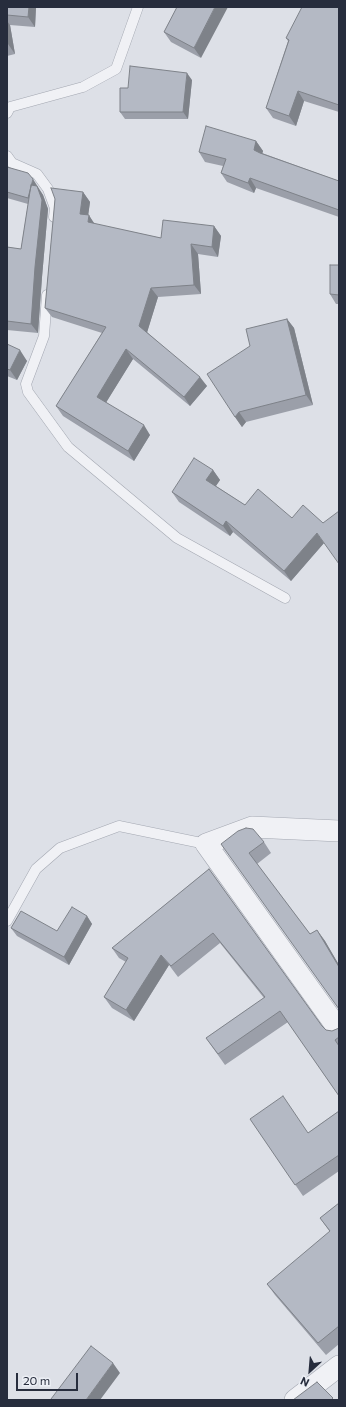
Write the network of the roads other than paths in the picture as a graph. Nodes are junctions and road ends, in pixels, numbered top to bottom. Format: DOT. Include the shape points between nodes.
graph roads {
  1 [pos="138,7"];
  2 [pos="7,113"];
  3 [pos="7,156"];
  4 [pos="53,231"];
  5 [pos="48,284"];
  6 [pos="285,598"];
  7 [pos="339,831"];
  8 [pos="206,844"];
  9 [pos="7,922"];
  10 [pos="339,1030"];
  11 [pos="339,1366"];
  12 [pos="295,1400"];
  1 -- 2 [label="lane" via="116,69 83,88 10,108"];
  3 -- 4 [label="lane" via="12,163 37,174 48,189 55,208"];
  5 -- 6 [label="lane" via="44,336 26,384 28,392 68,447 177,538"];
  7 -- 8 [label="street" via="252,827"];
  8 -- 9 [label="lane" via="119,826 60,848 36,870"];
  8 -- 10 [label="street"];
  11 -- 12 [label="street"];
}
